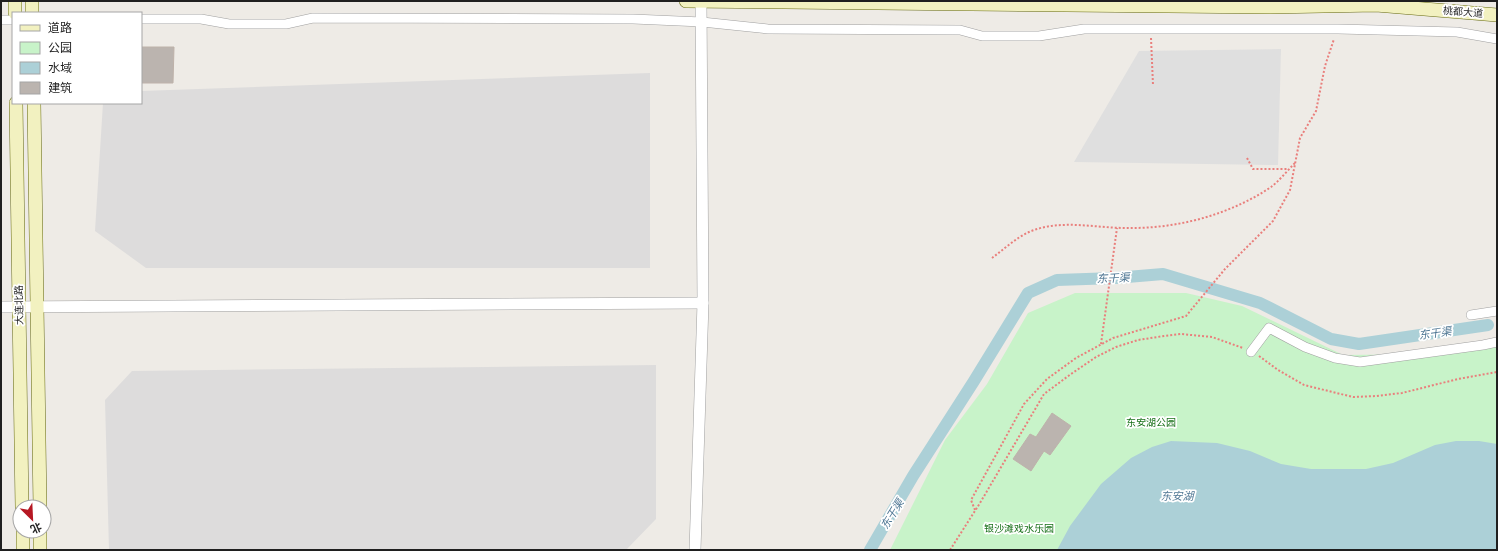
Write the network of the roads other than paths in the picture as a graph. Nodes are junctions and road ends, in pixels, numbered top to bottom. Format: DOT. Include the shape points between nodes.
graph roads {
  1 [pos="15,1"];
  2 [pos="32,1"];
  3 [pos="686,1"];
  4 [pos="701,1"];
  5 [pos="15,12"];
  6 [pos="32,12"];
  7 [pos="1497,15"];
  8 [pos="142,19"];
  9 [pos="1,20"];
  10 [pos="12,20"];
  11 [pos="702,22"];
  12 [pos="1497,38"];
  13 [pos="16,104"];
  14 [pos="34,104"];
  15 [pos="703,303"];
  16 [pos="1,307"];
  17 [pos="20,307"];
  18 [pos="36,307"];
  19 [pos="1497,311"];
  20 [pos="1471,315"];
  21 [pos="1497,342"];
  22 [pos="1251,352"];
  23 [pos="22,499"];
  24 [pos="40,499"];
  25 [pos="23,539"];
  26 [pos="40,539"];
  27 [pos="23,550"];
  28 [pos="40,550"];
  29 [pos="695,550"];
  1 -- 5 [label="main road"];
  2 -- 6 [label="main road"];
  3 -- 4 [label="main road, 桃都大道"];
  4 -- 7 [label="main road, 桃都大道" via="1270,7 1376,5"];
  4 -- 11 [label="street"];
  8 -- 11 [label="street" via="201,19 229,24 286,24 312,18 633,19"];
  9 -- 10 [label="street"];
  11 -- 12 [label="street" via="768,29 960,30 982,36 1039,36 1084,29 1338,28 1457,32"];
  11 -- 15 [label="street"];
  13 -- 17 [label="main road, 大连北路"];
  14 -- 18 [label="main road, 大连北路"];
  15 -- 18 [label="street"];
  15 -- 29 [label="street"];
  16 -- 17 [label="street"];
  17 -- 18 [label="street"];
  17 -- 23 [label="main road, 大连北路"];
  18 -- 24 [label="main road, 大连北路"];
  19 -- 20 [label="street"];
  21 -- 22 [label="street" via="1360,362 1335,358 1305,347 1269,328"];
  25 -- 27 [label="main road"];
  26 -- 28 [label="main road"];
}
